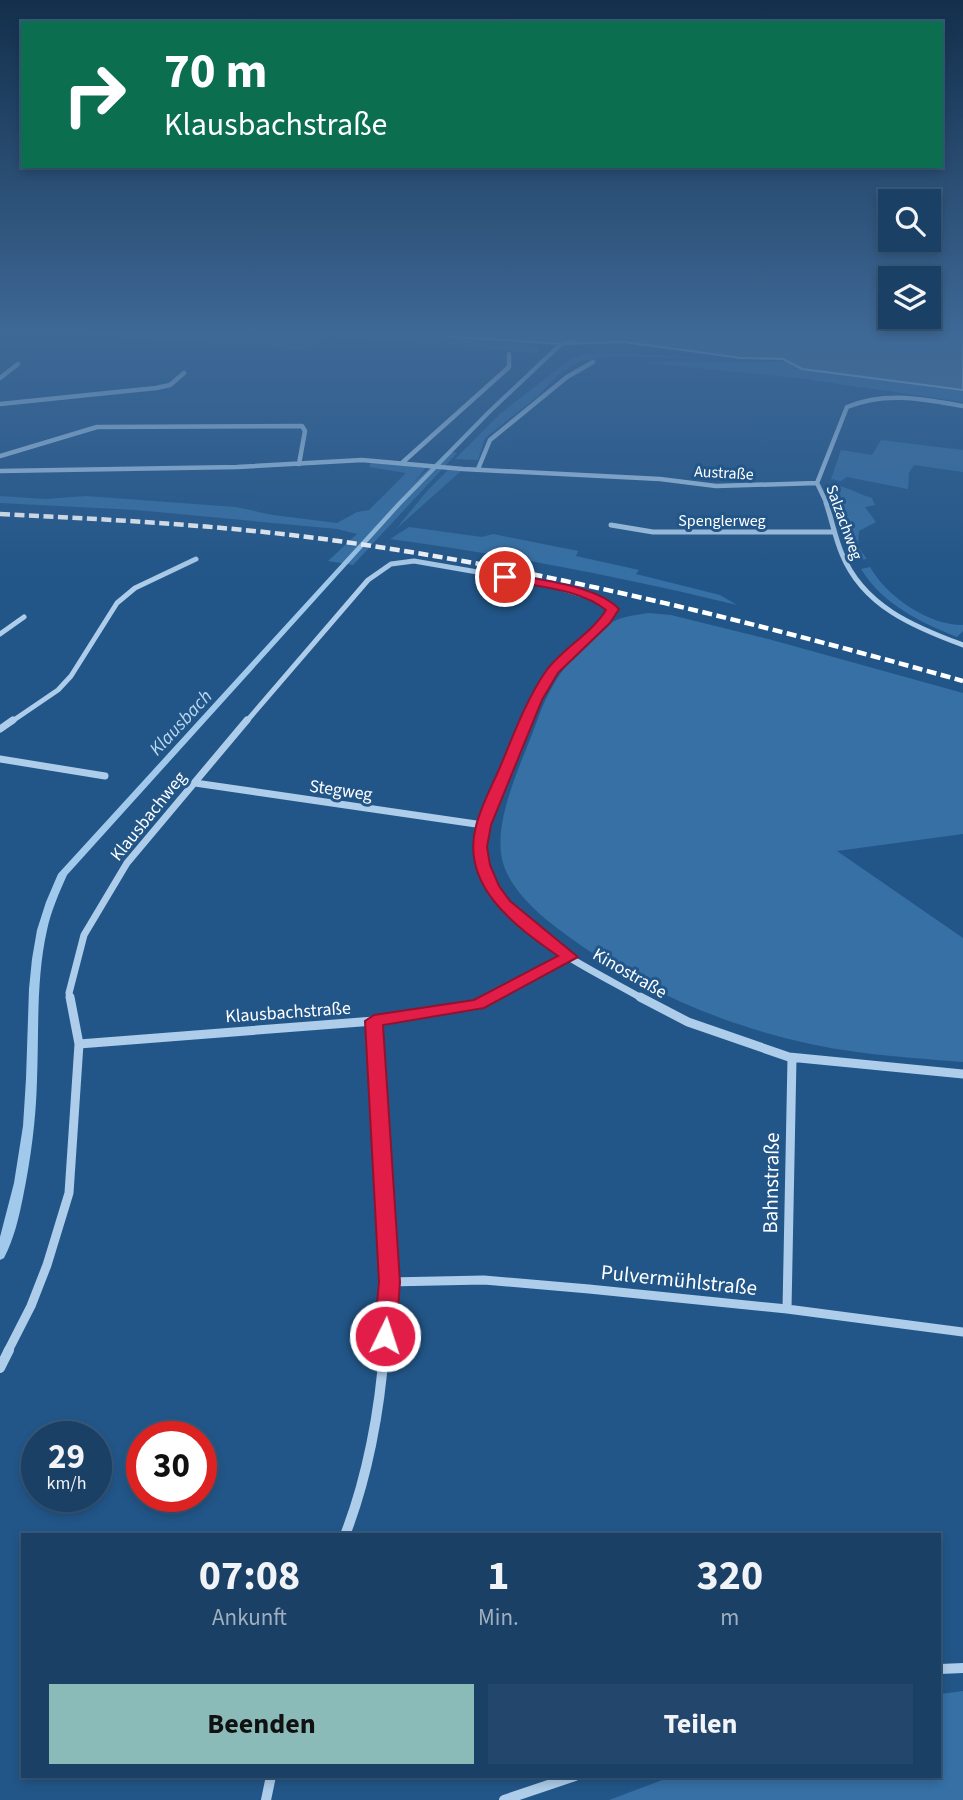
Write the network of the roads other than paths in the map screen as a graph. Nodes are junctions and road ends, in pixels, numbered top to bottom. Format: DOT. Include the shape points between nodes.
graph roads {
  1 [pos="453,417"];
  2 [pos="518,417"];
  3 [pos="843,417"];
  4 [pos="0,456"];
  5 [pos="403,462"];
  6 [pos="299,464"];
  7 [pos="478,469"];
  8 [pos="0,471"];
  9 [pos="817,483"];
  10 [pos="611,525"];
  11 [pos="834,532"];
  12 [pos="196,559"];
  13 [pos="414,561"];
  14 [pos="24,617"];
  15 [pos="0,634"];
  16 [pos="963,645"];
  17 [pos="0,729"];
  18 [pos="0,759"];
  19 [pos="104,776"];
  20 [pos="195,783"];
  21 [pos="483,825"];
  22 [pos="570,957"];
  23 [pos="374,1021"];
  24 [pos="79,1044"];
  25 [pos="792,1058"];
  26 [pos="963,1074"];
  27 [pos="389,1282"];
  28 [pos="787,1309"];
  29 [pos="963,1332"];
  30 [pos="0,1368"];
  31 [pos="346,1533"];
  32 [pos="963,1668"];
  33 [pos="941,1670"];
  34 [pos="271,1778"];
  35 [pos="569,1778"];
  36 [pos="266,1800"];
  37 [pos="504,1800"];
  1 -- 5 [label="street"];
  2 -- 7 [label="street" via="490,440"];
  3 -- 9 [label="street, Salzachweg"];
  4 -- 6 [label="street" via="97,427 302,426"];
  5 -- 6 [label="street, Austraße"];
  5 -- 7 [label="street, Austraße"];
  6 -- 8 [label="street, Austraße"];
  7 -- 9 [label="street, Austraße" via="716,486"];
  9 -- 11 [label="street, Salzachweg"];
  10 -- 11 [label="street, Spenglerweg" via="653,532"];
  11 -- 16 [label="street, Salzachweg" via="847,568 872,598 911,624"];
  12 -- 17 [label="street" via="135,588 117,603 58,690"];
  13 -- 20 [label="street, Klausbachweg" via="383,566 366,582"];
  13 -- 21 [label="street, Kinostraße" via="582,593 613,609 553,671 535,700"];
  14 -- 15 [label="street"];
  18 -- 19 [label="street"];
  20 -- 21 [label="street, Stegweg"];
  20 -- 24 [label="street, Klausbachweg" via="127,863 84,936 69,993"];
  21 -- 22 [label="street, Kinostraße" via="482,865 491,886 535,933"];
  22 -- 23 [label="street, Klausbachstraße" via="478,1004"];
  22 -- 25 [label="street, Kinostraße" via="673,1015"];
  23 -- 24 [label="street, Klausbachstraße"];
  23 -- 27 [label="street"];
  24 -- 30 [label="street, Klausbachweg" via="69,1193 47,1265"];
  25 -- 26 [label="street, Kinostraße"];
  25 -- 28 [label="street, Bahnstraße"];
  27 -- 28 [label="street, Pulvermühlstraße" via="484,1280"];
  27 -- 31 [label="street" via="381,1391"];
  28 -- 29 [label="street, Pulvermühlstraße"];
  32 -- 33 [label="street"];
  34 -- 36 [label="street"];
  35 -- 37 [label="street"];
}
